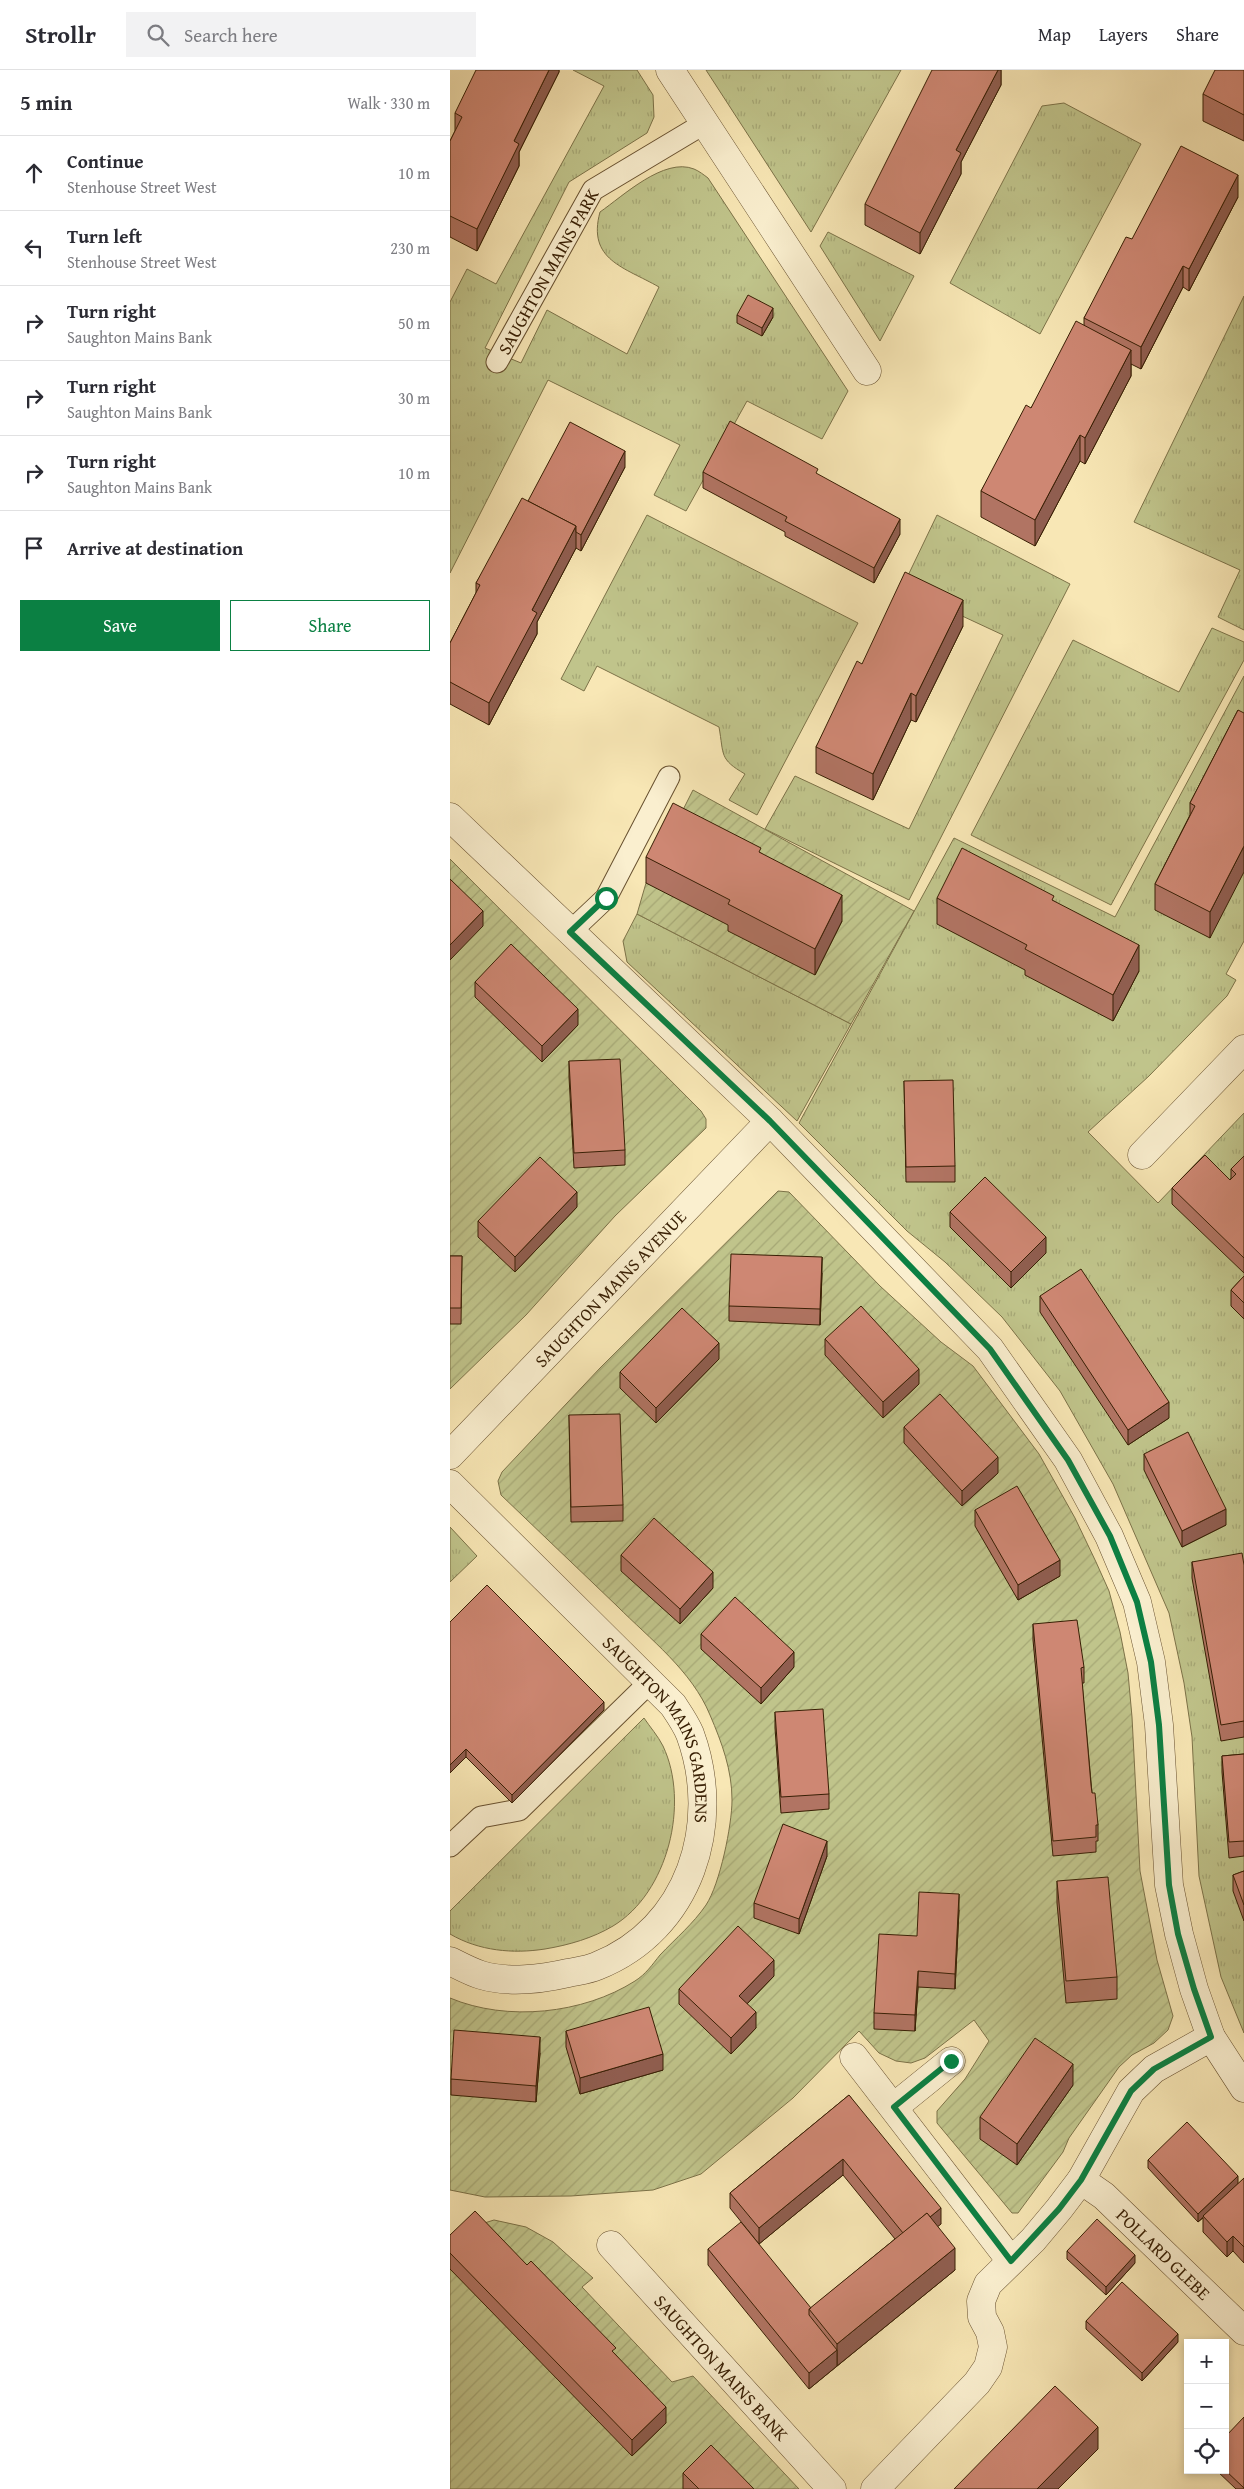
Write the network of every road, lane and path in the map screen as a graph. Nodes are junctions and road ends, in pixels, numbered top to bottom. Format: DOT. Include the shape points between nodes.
graph roads {
  1 [pos="670,70"];
  2 [pos="705,123"];
  3 [pos="497,362"];
  4 [pos="867,371"];
  5 [pos="670,778"];
  6 [pos="450,817"];
  7 [pos="570,932"];
  8 [pos="1244,1049"];
  9 [pos="770,1121"];
  10 [pos="1142,1155"];
  11 [pos="450,1455"];
  12 [pos="450,1484"];
  13 [pos="651,1681"];
  14 [pos="450,1846"];
  15 [pos="450,1962"];
  16 [pos="1211,2037"];
  17 [pos="854,2057"];
  18 [pos="951,2061"];
  19 [pos="1244,2088"];
  20 [pos="894,2107"];
  21 [pos="1081,2180"];
  22 [pos="611,2245"];
  23 [pos="1011,2261"];
  24 [pos="1244,2331"];
  25 [pos="832,2489"];
  26 [pos="875,2489"];
  1 -- 2 [label="street"];
  2 -- 3 [label="lane, SAUGHTON MAINS PARK" via="593,190"];
  2 -- 4 [label="street"];
  5 -- 7 [label="lane" via="606,898"];
  6 -- 7 [label="street"];
  7 -- 9 [label="street"];
  8 -- 10 [label="street"];
  9 -- 11 [label="street, SAUGHTON MAINS AVENUE"];
  9 -- 16 [label="street" via="990,1349 1068,1460 1110,1536 1137,1602 1151,1662 1159,1725 1169,1885 1178,1934"];
  12 -- 13 [label="street, SAUGHTON MAINS GARDENS"];
  13 -- 14 [label="lane" via="519,1810 481,1817"];
  13 -- 15 [label="street, SAUGHTON MAINS GARDENS" via="673,1705 690,1734 699,1769 703,1815 697,1858 685,1887 662,1920 627,1951 597,1966 558,1975 521,1979 483,1975"];
  16 -- 19 [label="street"];
  16 -- 21 [label="street" via="1154,2069 1131,2091"];
  17 -- 20 [label="street"];
  18 -- 20 [label="street"];
  20 -- 23 [label="street"];
  21 -- 23 [label="street"];
  21 -- 24 [label="street, POLLARD GLEBE" via="1104,2196"];
  22 -- 25 [label="street, SAUGHTON MAINS BANK"];
  23 -- 26 [label="street" via="988,2284 981,2301 982,2317 993,2347 988,2367 977,2383"];
}
